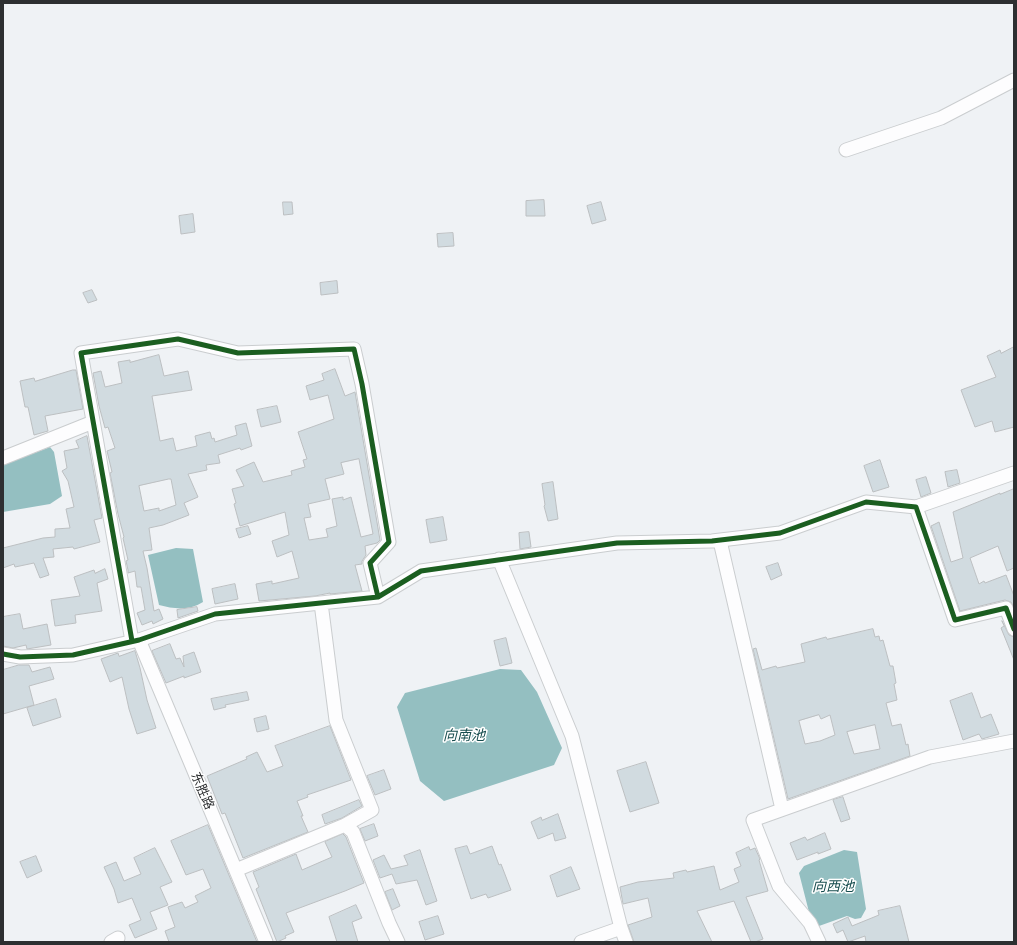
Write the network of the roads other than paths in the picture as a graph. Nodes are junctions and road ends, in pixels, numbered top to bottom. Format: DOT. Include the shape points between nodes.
graph roads {
  1 [pos="1014,80"];
  2 [pos="846,150"];
  3 [pos="93,422"];
  4 [pos="3,458"];
  5 [pos="1014,473"];
  6 [pos="916,507"];
  7 [pos="720,541"];
  8 [pos="499,559"];
  9 [pos="378,596"];
  10 [pos="321,603"];
  11 [pos="1014,629"];
  12 [pos="135,640"];
  13 [pos="3,654"];
  14 [pos="1014,741"];
  15 [pos="782,810"];
  16 [pos="345,826"];
  17 [pos="236,870"];
  18 [pos="621,928"];
  19 [pos="266,942"];
  20 [pos="398,942"];
  21 [pos="581,942"];
  22 [pos="626,942"];
  23 [pos="819,942"];
  1 -- 2 [label="street" via="941,118"];
  3 -- 4 [label="street"];
  3 -- 9 [label="street, 东胜路" via="81,353 178,339 238,353 354,349 389,542 370,563"];
  3 -- 12 [label="street, 东胜路"];
  5 -- 6 [label="street"];
  6 -- 7 [label="street" via="866,502 780,533"];
  6 -- 11 [label="street" via="955,620 1006,608"];
  7 -- 8 [label="street" via="617,543"];
  7 -- 15 [label="street"];
  8 -- 9 [label="street" via="421,570"];
  8 -- 18 [label="street" via="572,736"];
  9 -- 10 [label="street"];
  10 -- 12 [label="street" via="215,614"];
  10 -- 16 [label="street" via="336,720 372,810"];
  12 -- 13 [label="street" via="73,656 20,657"];
  12 -- 17 [label="street, 东胜路"];
  14 -- 15 [label="street" via="930,757"];
  15 -- 23 [label="street" via="753,820 779,886 810,923"];
  16 -- 17 [label="street"];
  16 -- 20 [label="street" via="353,832"];
  17 -- 19 [label="street, 东胜路"];
  18 -- 21 [label="street"];
  18 -- 22 [label="street"];
}
